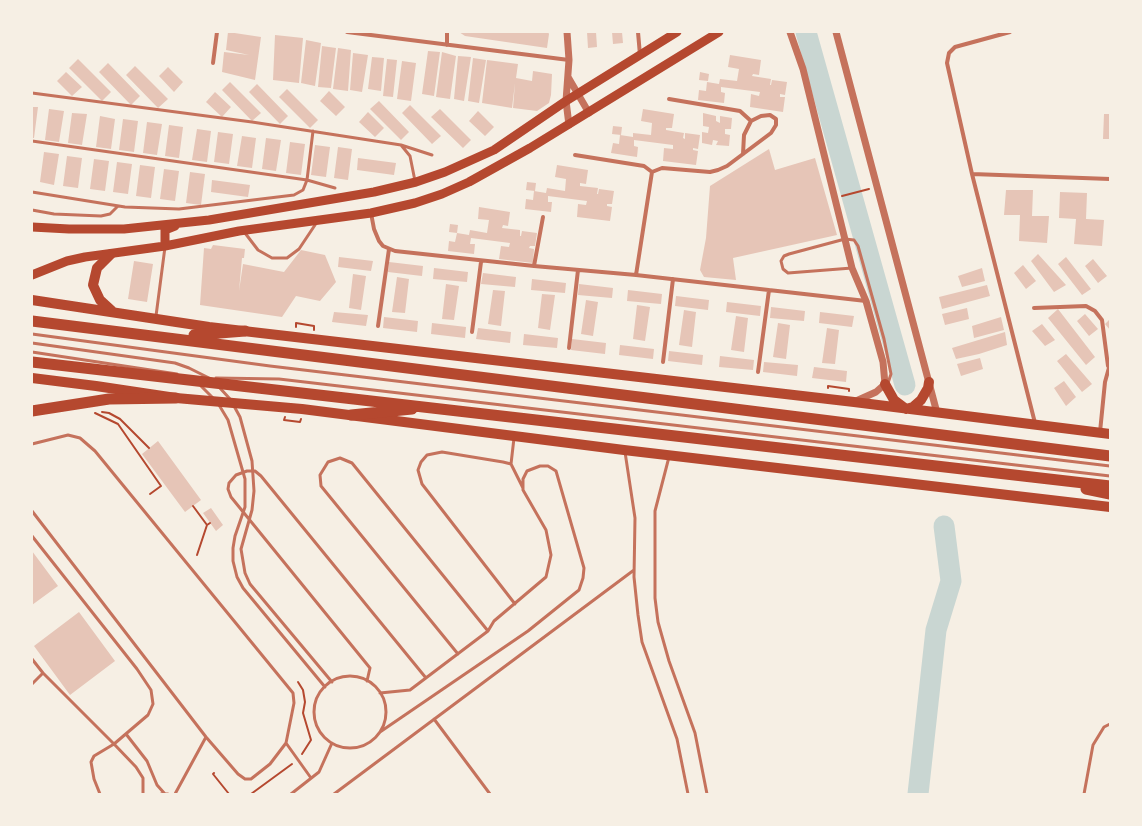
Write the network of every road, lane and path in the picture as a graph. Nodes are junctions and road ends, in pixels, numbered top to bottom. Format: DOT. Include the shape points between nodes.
graph roads {
  1 [pos="217,32"];
  2 [pos="347,32"];
  3 [pos="447,32"];
  4 [pos="567,32"];
  5 [pos="638,32"];
  6 [pos="677,32"];
  7 [pos="719,32"];
  8 [pos="790,32"];
  9 [pos="836,32"];
  10 [pos="1010,32"];
  11 [pos="448,45"];
  12 [pos="640,54"];
  13 [pos="569,60"];
  14 [pos="214,63"];
  15 [pos="568,77"];
  16 [pos="32,92"];
  17 [pos="578,94"];
  18 [pos="669,99"];
  19 [pos="566,101"];
  20 [pos="589,113"];
  21 [pos="751,121"];
  22 [pos="569,125"];
  23 [pos="313,131"];
  24 [pos="32,141"];
  25 [pos="401,145"];
  26 [pos="432,154"];
  27 [pos="743,154"];
  28 [pos="575,155"];
  29 [pos="652,172"];
  30 [pos="972,174"];
  31 [pos="1110,179"];
  32 [pos="307,180"];
  33 [pos="416,182"];
  34 [pos="335,188"];
  35 [pos="871,189"];
  36 [pos="32,192"];
  37 [pos="841,197"];
  38 [pos="118,206"];
  39 [pos="32,210"];
  40 [pos="371,213"];
  41 [pos="543,217"];
  42 [pos="209,220"];
  43 [pos="318,220"];
  44 [pos="32,227"];
  45 [pos="244,231"];
  46 [pos="845,239"];
  47 [pos="165,246"];
  48 [pos="389,249"];
  49 [pos="111,254"];
  50 [pos="481,262"];
  51 [pos="534,266"];
  52 [pos="852,268"];
  53 [pos="578,270"];
  54 [pos="33,275"];
  55 [pos="636,275"];
  56 [pos="673,279"];
  57 [pos="769,290"];
  58 [pos="32,300"];
  59 [pos="866,301"];
  60 [pos="1034,308"];
  61 [pos="112,311"];
  62 [pos="156,318"];
  63 [pos="32,321"];
  64 [pos="296,324"];
  65 [pos="314,326"];
  66 [pos="378,326"];
  67 [pos="245,331"];
  68 [pos="472,332"];
  69 [pos="32,334"];
  70 [pos="172,337"];
  71 [pos="32,343"];
  72 [pos="569,348"];
  73 [pos="32,352"];
  74 [pos="32,362"];
  75 [pos="663,362"];
  76 [pos="1109,365"];
  77 [pos="758,372"];
  78 [pos="176,377"];
  79 [pos="32,378"];
  80 [pos="929,382"];
  81 [pos="828,386"];
  82 [pos="886,386"];
  83 [pos="849,389"];
  84 [pos="176,398"];
  85 [pos="854,402"];
  86 [pos="432,406"];
  87 [pos="906,409"];
  88 [pos="114,410"];
  89 [pos="32,411"];
  90 [pos="91,411"];
  91 [pos="937,413"];
  92 [pos="351,415"];
  93 [pos="277,416"];
  94 [pos="293,417"];
  95 [pos="284,420"];
  96 [pos="300,422"];
  97 [pos="1035,426"];
  98 [pos="1105,434"];
  99 [pos="514,436"];
  100 [pos="32,444"];
  101 [pos="149,448"];
  102 [pos="624,450"];
  103 [pos="670,454"];
  104 [pos="1110,456"];
  105 [pos="511,464"];
  106 [pos="1110,466"];
  107 [pos="995,472"];
  108 [pos="1110,476"];
  109 [pos="1110,486"];
  110 [pos="524,490"];
  111 [pos="150,494"];
  112 [pos="1110,494"];
  113 [pos="193,506"];
  114 [pos="1110,507"];
  115 [pos="32,511"];
  116 [pos="210,523"];
  117 [pos="207,525"];
  118 [pos="32,536"];
  119 [pos="198,555"];
  120 [pos="634,570"];
  121 [pos="516,604"];
  122 [pos="488,631"];
  123 [pos="458,654"];
  124 [pos="32,659"];
  125 [pos="43,673"];
  126 [pos="426,678"];
  127 [pos="367,681"];
  128 [pos="332,682"];
  129 [pos="32,684"];
  130 [pos="325,687"];
  131 [pos="380,692"];
  132 [pos="434,719"];
  133 [pos="1110,724"];
  134 [pos="380,732"];
  135 [pos="126,734"];
  136 [pos="206,736"];
  137 [pos="286,743"];
  138 [pos="332,743"];
  139 [pos="114,744"];
  140 [pos="214,773"];
  141 [pos="311,778"];
  142 [pos="100,794"];
  143 [pos="143,794"];
  144 [pos="161,794"];
  145 [pos="166,794"];
  146 [pos="176,794"];
  147 [pos="229,794"];
  148 [pos="290,794"];
  149 [pos="334,794"];
  150 [pos="490,794"];
  151 [pos="688,794"];
  152 [pos="707,794"];
  153 [pos="1084,794"];
  1 -- 14 [label="street"];
  2 -- 11 [label="street"];
  3 -- 11 [label="street"];
  4 -- 13 [label="street"];
  5 -- 12 [label="street"];
  6 -- 12 [label="main road"];
  7 -- 20 [label="main road"];
  8 -- 46 [label="street" via="802,69"];
  9 -- 80 [label="street"];
  10 -- 30 [label="street" via="955,46 947,57"];
  11 -- 13 [label="street"];
  12 -- 17 [label="main road"];
  13 -- 15 [label="street"];
  15 -- 17 [label="street"];
  15 -- 19 [label="street"];
  16 -- 23 [label="lane"];
  17 -- 19 [label="main road"];
  17 -- 20 [label="street"];
  18 -- 21 [label="street" via="740,111"];
  19 -- 22 [label="street"];
  19 -- 33 [label="main road" via="494,150 452,170"];
  20 -- 22 [label="main road"];
  21 -- 27 [label="street" via="744,135"];
  21 -- 27 [label="street" via="760,116 770,116 776,119 776,125 771,133"];
  22 -- 40 [label="main road" via="469,182 415,203"];
  23 -- 25 [label="lane"];
  23 -- 32 [label="lane"];
  24 -- 32 [label="lane"];
  25 -- 26 [label="lane"];
  25 -- 33 [label="lane" via="410,156"];
  27 -- 29 [label="street" via="727,166 710,172 662,168"];
  28 -- 29 [label="street" via="644,166"];
  29 -- 55 [label="street"];
  30 -- 31 [label="street"];
  30 -- 97 [label="street"];
  32 -- 34 [label="lane"];
  32 -- 38 [label="lane" via="303,190 294,195 179,209"];
  33 -- 42 [label="main road" via="374,192"];
  35 -- 37 [label="path"];
  36 -- 38 [label="lane"];
  38 -- 39 [label="lane" via="110,214 101,216 54,214"];
  40 -- 43 [label="main road"];
  40 -- 48 [label="street" via="376,236 383,246"];
  41 -- 51 [label="street"];
  42 -- 44 [label="main road" via="124,228"];
  42 -- 47 [label="main road" via="168,228 165,232"];
  43 -- 45 [label="main road"];
  43 -- 45 [label="lane" via="299,249 287,258 272,258 258,250"];
  45 -- 47 [label="main road"];
  46 -- 52 [label="street"];
  46 -- 52 [label="lane" via="784,256 781,265 788,273"];
  46 -- 82 [label="lane" via="854,240 856,243 866,272 890,365 891,374"];
  47 -- 49 [label="main road"];
  47 -- 62 [label="lane"];
  48 -- 50 [label="street"];
  48 -- 66 [label="street"];
  49 -- 54 [label="main road" via="67,261"];
  49 -- 61 [label="highway" via="97,268 93,285 100,300"];
  50 -- 51 [label="street"];
  50 -- 68 [label="street"];
  51 -- 53 [label="street"];
  52 -- 59 [label="street"];
  53 -- 55 [label="street"];
  53 -- 72 [label="street"];
  55 -- 56 [label="street"];
  56 -- 57 [label="street"];
  56 -- 75 [label="street"];
  57 -- 59 [label="street"];
  57 -- 77 [label="street"];
  58 -- 61 [label="highway"];
  59 -- 82 [label="street" via="883,362"];
  60 -- 76 [label="street" via="1086,306 1095,311 1102,320"];
  61 -- 62 [label="highway"];
  62 -- 67 [label="highway"];
  63 -- 70 [label="highway"];
  64 -- 65 [label="path"];
  67 -- 70 [label="highway"];
  67 -- 85 [label="highway"];
  69 -- 106 [label="lane" via="270,366"];
  70 -- 104 [label="highway" via="613,395"];
  71 -- 128 [label="lane" via="175,364 202,374 223,390 240,417 252,461 252,510 241,549 245,573 250,584"];
  73 -- 130 [label="lane" via="174,373 195,381 213,397 228,420 245,479 244,507 233,548 237,577 243,588"];
  74 -- 78 [label="highway"];
  76 -- 98 [label="street"];
  78 -- 86 [label="highway"];
  78 -- 108 [label="lane" via="279,379"];
  79 -- 84 [label="highway"];
  80 -- 87 [label="highway" via="922,400"];
  80 -- 91 [label="street"];
  81 -- 83 [label="path"];
  82 -- 85 [label="street"];
  82 -- 87 [label="highway" via="894,400"];
  84 -- 89 [label="highway" via="110,399"];
  84 -- 92 [label="highway"];
  85 -- 87 [label="highway"];
  86 -- 92 [label="highway"];
  86 -- 107 [label="highway"];
  87 -- 91 [label="highway"];
  88 -- 90 [label="path"];
  90 -- 101 [label="path" via="110,414 120,419"];
  90 -- 111 [label="path" via="118,424 161,486"];
  91 -- 97 [label="highway"];
  92 -- 99 [label="highway"];
  93 -- 94 [label="path"];
  95 -- 96 [label="path"];
  97 -- 98 [label="highway"];
  99 -- 102 [label="highway"];
  99 -- 105 [label="lane"];
  100 -- 137 [label="lane" via="68,435 80,438 95,451 293,693 294,703"];
  102 -- 103 [label="highway"];
  102 -- 120 [label="lane" via="635,518"];
  103 -- 114 [label="highway"];
  103 -- 152 [label="lane" via="655,512 655,598 658,622 695,733"];
  105 -- 110 [label="lane"];
  105 -- 121 [label="lane" via="442,452 427,455 421,462 418,477"];
  107 -- 109 [label="highway"];
  107 -- 112 [label="highway"];
  110 -- 121 [label="lane" via="546,530 551,555 546,577"];
  110 -- 134 [label="lane" via="523,479 527,471 548,466 556,471 584,568 579,590 528,631"];
  113 -- 117 [label="path"];
  115 -- 136 [label="lane"];
  116 -- 117 [label="path"];
  117 -- 119 [label="path"];
  118 -- 135 [label="lane" via="151,690 153,704 148,715"];
  120 -- 132 [label="lane"];
  120 -- 151 [label="lane" via="642,642 676,739"];
  121 -- 122 [label="lane" via="494,621"];
  122 -- 123 [label="lane"];
  122 -- 123 [label="lane" via="352,463 340,458 328,462 320,475 321,486"];
  123 -- 126 [label="lane"];
  124 -- 125 [label="lane"];
  125 -- 129 [label="lane"];
  125 -- 139 [label="lane"];
  126 -- 127 [label="lane" via="261,476 255,471 236,475 229,483 231,497 370,668"];
  126 -- 131 [label="lane" via="410,690"];
  127 -- 128 [label="lane" via="343,677"];
  127 -- 131 [label="lane"];
  128 -- 130 [label="lane"];
  130 -- 138 [label="lane" via="318,695 315,716 317,727"];
  131 -- 134 [label="lane" via="386,712"];
  132 -- 149 [label="lane"];
  132 -- 150 [label="lane"];
  133 -- 153 [label="lane" via="1101,731 1093,745"];
  134 -- 138 [label="lane" via="363,746 352,748"];
  135 -- 139 [label="lane"];
  135 -- 145 [label="lane" via="147,762 157,785"];
  136 -- 137 [label="lane" via="245,779 251,779 270,764"];
  136 -- 146 [label="lane"];
  137 -- 141 [label="lane"];
  138 -- 141 [label="lane" via="319,772"];
  139 -- 142 [label="lane" via="98,753 91,762"];
  139 -- 143 [label="lane" via="143,778"];
  140 -- 147 [label="path"];
  141 -- 148 [label="lane"];
  144 -- 145 [label="lane"];
}
